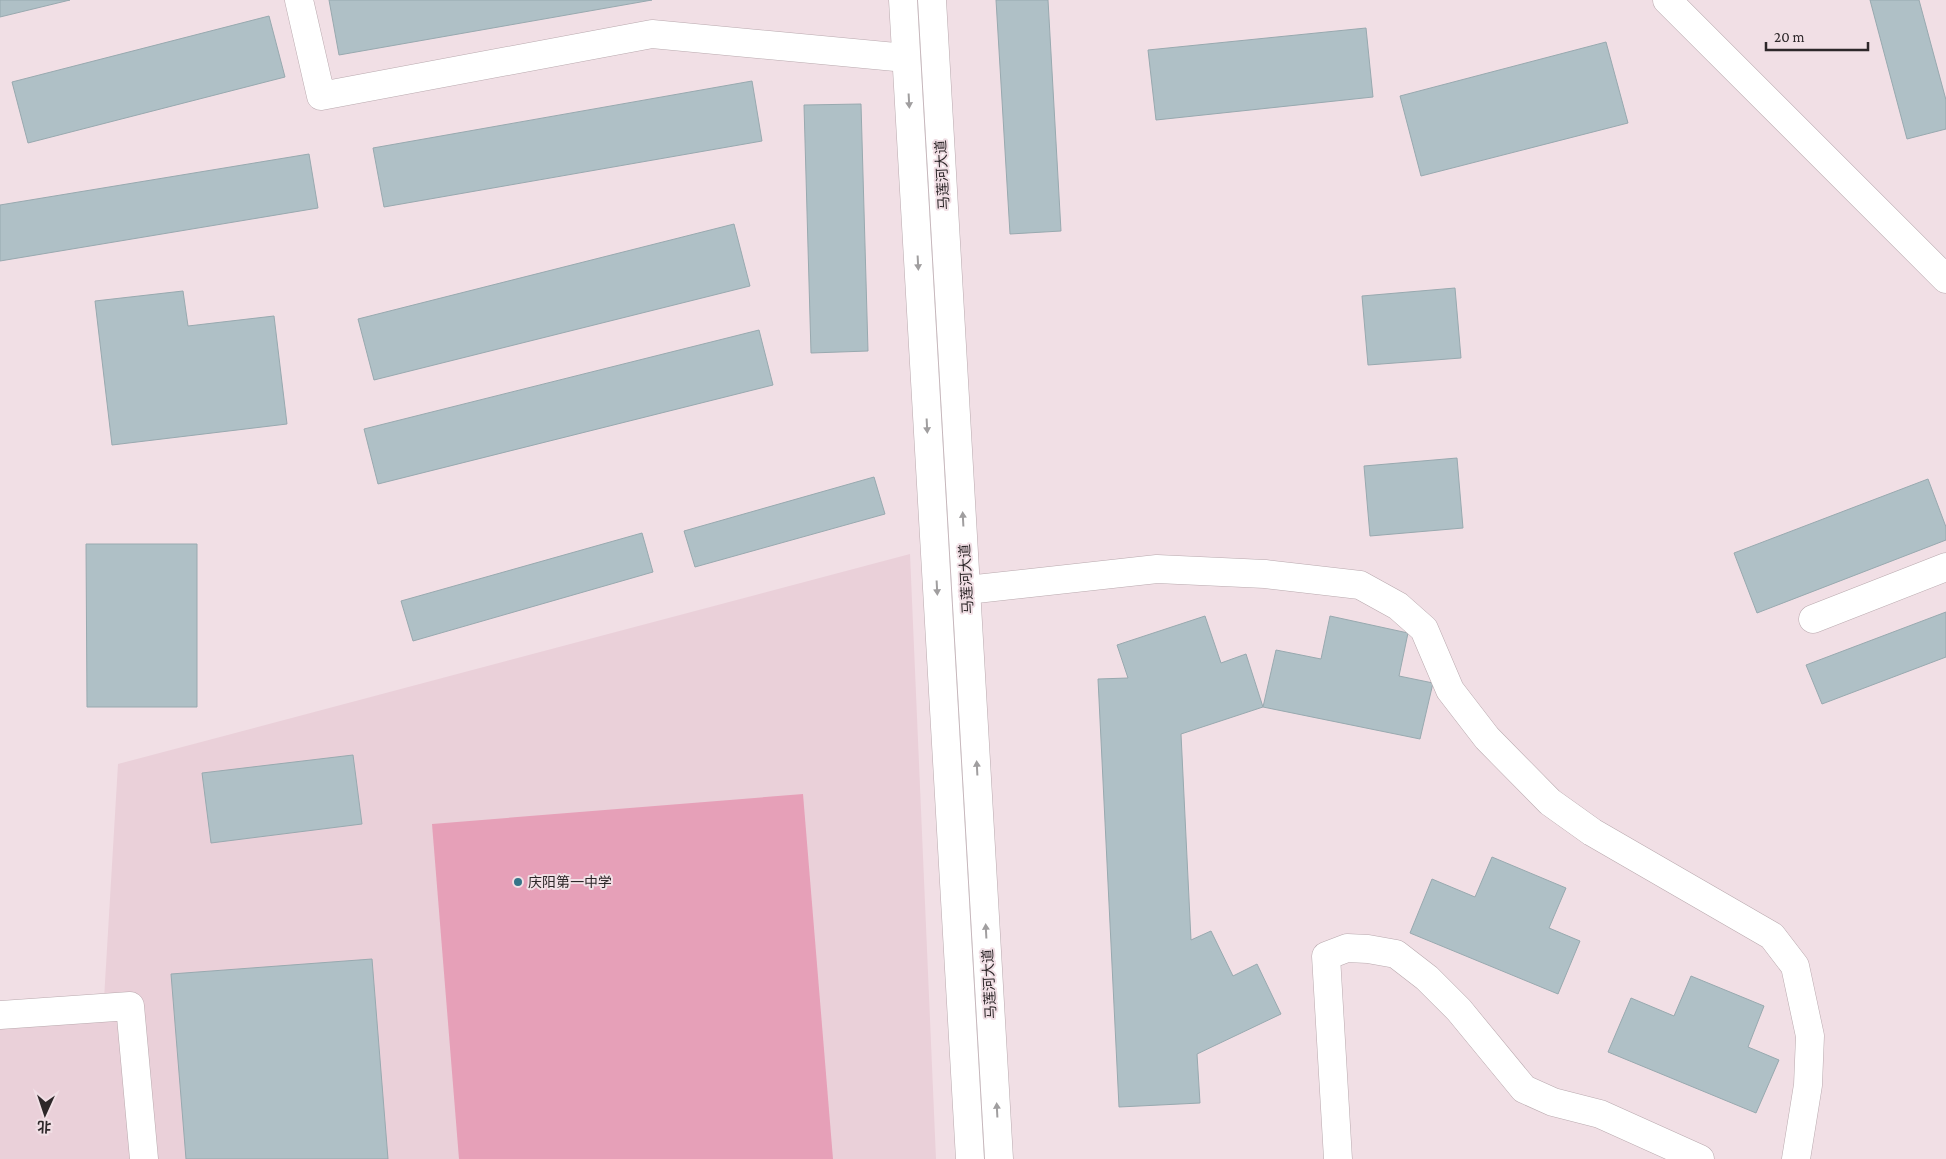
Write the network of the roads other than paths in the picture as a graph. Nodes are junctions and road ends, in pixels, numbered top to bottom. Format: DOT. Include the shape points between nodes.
graph roads {
  1 [pos="299,0"];
  2 [pos="903,0"];
  3 [pos="932,0"];
  4 [pos="1667,0"];
  5 [pos="906,58"];
  6 [pos="1946,279"];
  7 [pos="1946,567"];
  8 [pos="967,590"];
  9 [pos="1813,620"];
  10 [pos="0,1015"];
  11 [pos="144,1159"];
  12 [pos="970,1159"];
  13 [pos="999,1159"];
  14 [pos="1338,1159"];
  15 [pos="1700,1159"];
  16 [pos="1796,1159"];
  1 -- 5 [label="street" via="321,96 652,34"];
  2 -- 5 [label="street, 马莲河大道"];
  8 -- 3 [label="street, 马莲河大道, one-way"];
  4 -- 6 [label="street"];
  5 -- 12 [label="street, 马莲河大道, one-way"];
  7 -- 9 [label="street"];
  13 -- 8 [label="street, 马莲河大道, one-way"];
  8 -- 16 [label="street" via="1157,568 1265,574 1360,585 1398,606 1424,629 1450,690 1482,731 1550,802 1592,832 1772,936 1795,966 1810,1036 1808,1085"];
  10 -- 11 [label="street" via="130,1006"];
  14 -- 15 [label="street" via="1326,956 1347,948 1396,954 1427,978 1459,1010 1524,1089 1553,1102 1600,1114"];
}
